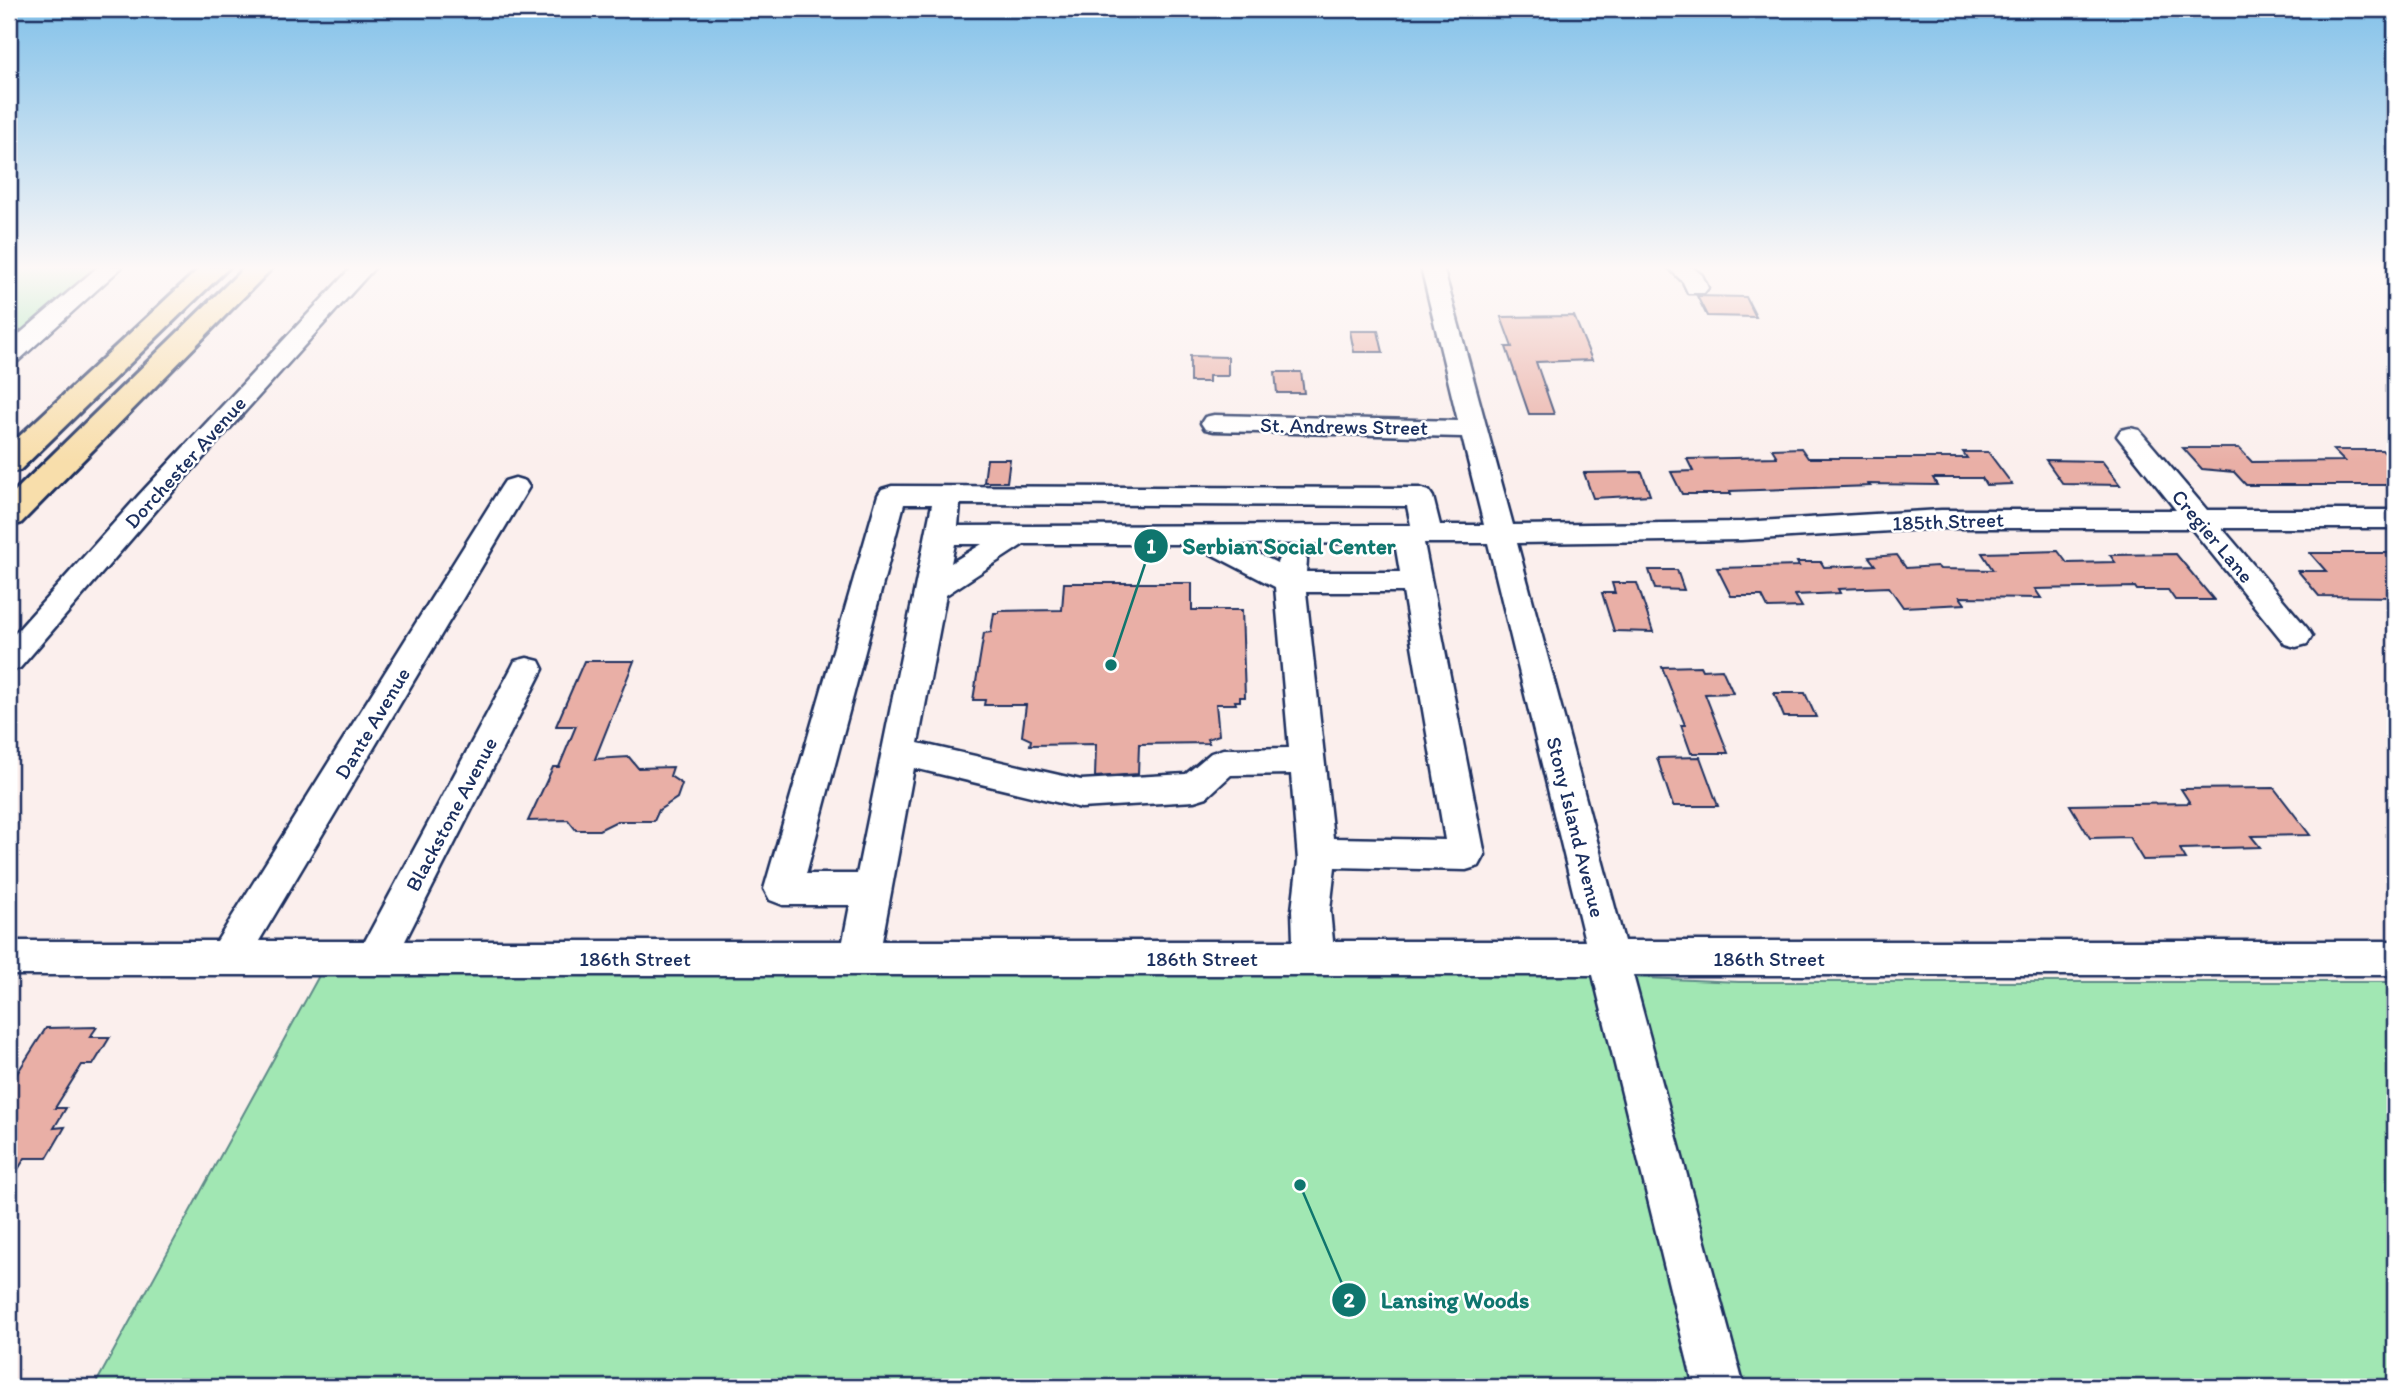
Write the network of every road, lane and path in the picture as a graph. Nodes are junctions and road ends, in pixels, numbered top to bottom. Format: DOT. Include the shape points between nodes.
graph roads {
  1 [pos="36,332"];
  2 [pos="147,332"];
  3 [pos="194,332"];
  4 [pos="304,332"];
  5 [pos="1448,332"];
  6 [pos="9,356"];
  7 [pos="1214,423"];
  8 [pos="1473,429"];
  9 [pos="2130,436"];
  10 [pos="9,463"];
  11 [pos="515,487"];
  12 [pos="947,495"];
  13 [pos="9,516"];
  14 [pos="2198,519"];
  15 [pos="2395,519"];
  16 [pos="1294,534"];
  17 [pos="1418,534"];
  18 [pos="1500,534"];
  19 [pos="942,535"];
  20 [pos="1018,535"];
  21 [pos="1197,535"];
  22 [pos="1290,582"];
  23 [pos="1416,582"];
  24 [pos="931,590"];
  25 [pos="2296,636"];
  26 [pos="9,660"];
  27 [pos="527,669"];
  28 [pos="899,752"];
  29 [pos="1307,761"];
  30 [pos="1316,852"];
  31 [pos="873,890"];
  32 [pos="228,958"];
  33 [pos="376,958"];
  34 [pos="859,958"];
  35 [pos="1314,958"];
  36 [pos="1610,958"];
  37 [pos="2395,958"];
  38 [pos="10,960"];
  39 [pos="1719,1387"];
  1 -- 6 [label="street"];
  2 -- 10 [label="highway"];
  3 -- 13 [label="highway"];
  4 -- 26 [label="street, Dorchester Avenue"];
  5 -- 8 [label="street, Stony Island Avenue"];
  7 -- 8 [label="street, St. Andrews Street"];
  8 -- 18 [label="street, Stony Island Avenue"];
  9 -- 14 [label="street, Cregier Lane"];
  11 -- 32 [label="street, Dante Avenue"];
  12 -- 17 [label="street" via="1419,497"];
  12 -- 19 [label="street"];
  12 -- 31 [label="street" via="892,495 783,889"];
  14 -- 15 [label="street, 185th Street"];
  14 -- 18 [label="street, 185th Street" via="1941,519 1741,531"];
  14 -- 25 [label="street, Cregier Lane"];
  16 -- 17 [label="street, 185th Street"];
  16 -- 21 [label="street, 185th Street"];
  16 -- 22 [label="street"];
  17 -- 18 [label="street, 185th Street"];
  17 -- 23 [label="street"];
  18 -- 36 [label="street, Stony Island Avenue"];
  19 -- 20 [label="street, 185th Street"];
  19 -- 24 [label="street"];
  20 -- 21 [label="street, 185th Street"];
  20 -- 24 [label="street"];
  21 -- 22 [label="street"];
  22 -- 23 [label="street"];
  22 -- 29 [label="street"];
  23 -- 30 [label="street" via="1466,855"];
  24 -- 28 [label="street"];
  27 -- 33 [label="street, Blackstone Avenue"];
  28 -- 29 [label="street" via="1081,794 1194,787 1223,762"];
  28 -- 31 [label="street"];
  29 -- 30 [label="street"];
  30 -- 35 [label="street" via="1311,910"];
  31 -- 34 [label="street"];
  32 -- 33 [label="street, 186th Street"];
  32 -- 38 [label="street, 186th Street"];
  33 -- 34 [label="street, 186th Street"];
  34 -- 35 [label="street, 186th Street"];
  35 -- 36 [label="street, 186th Street"];
  36 -- 37 [label="street, 186th Street"];
  36 -- 39 [label="street, Stony Island Avenue"];
}
